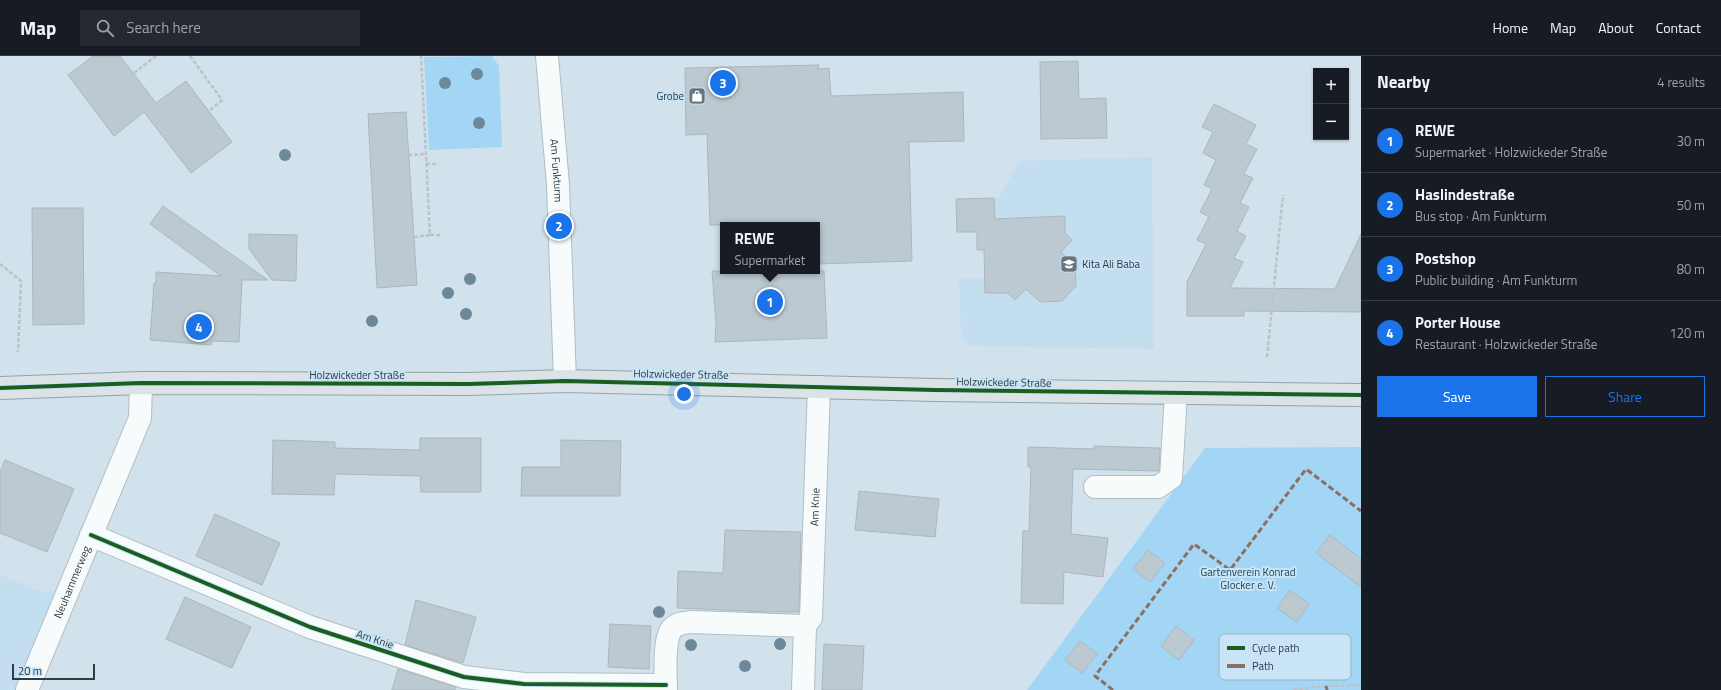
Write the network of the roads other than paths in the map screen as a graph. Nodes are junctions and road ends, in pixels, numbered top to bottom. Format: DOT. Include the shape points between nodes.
graph roads {
  1 [pos="547,56"];
  2 [pos="566,381"];
  3 [pos="141,383"];
  4 [pos="819,387"];
  5 [pos="0,388"];
  6 [pos="1176,393"];
  7 [pos="1361,395"];
  8 [pos="1095,487"];
  9 [pos="91,535"];
  10 [pos="805,626"];
  11 [pos="666,688"];
  12 [pos="27,690"];
  13 [pos="802,690"];
  1 -- 2 [label="street, Am Funkturm" via="558,185"];
  2 -- 3 [label="main road, Holzwickeder Straße" via="468,384"];
  2 -- 4 [label="main road, Holzwickeder Straße"];
  3 -- 5 [label="main road, Holzwickeder Straße"];
  3 -- 9 [label="street, Neuhammerweg" via="140,418"];
  4 -- 6 [label="main road, Holzwickeder Straße"];
  4 -- 10 [label="street, Am Knie" via="811,618"];
  6 -- 7 [label="main road, Holzwickeder Straße"];
  6 -- 8 [label="street" via="1171,478 1158,487"];
  9 -- 11 [label="street, Am Knie" via="310,627 464,677 524,684"];
  9 -- 12 [label="street, Neuhammerweg"];
  10 -- 11 [label="street, Am Knie" via="680,623 672,629 667,640"];
  10 -- 13 [label="street, Am Knie"];
}
